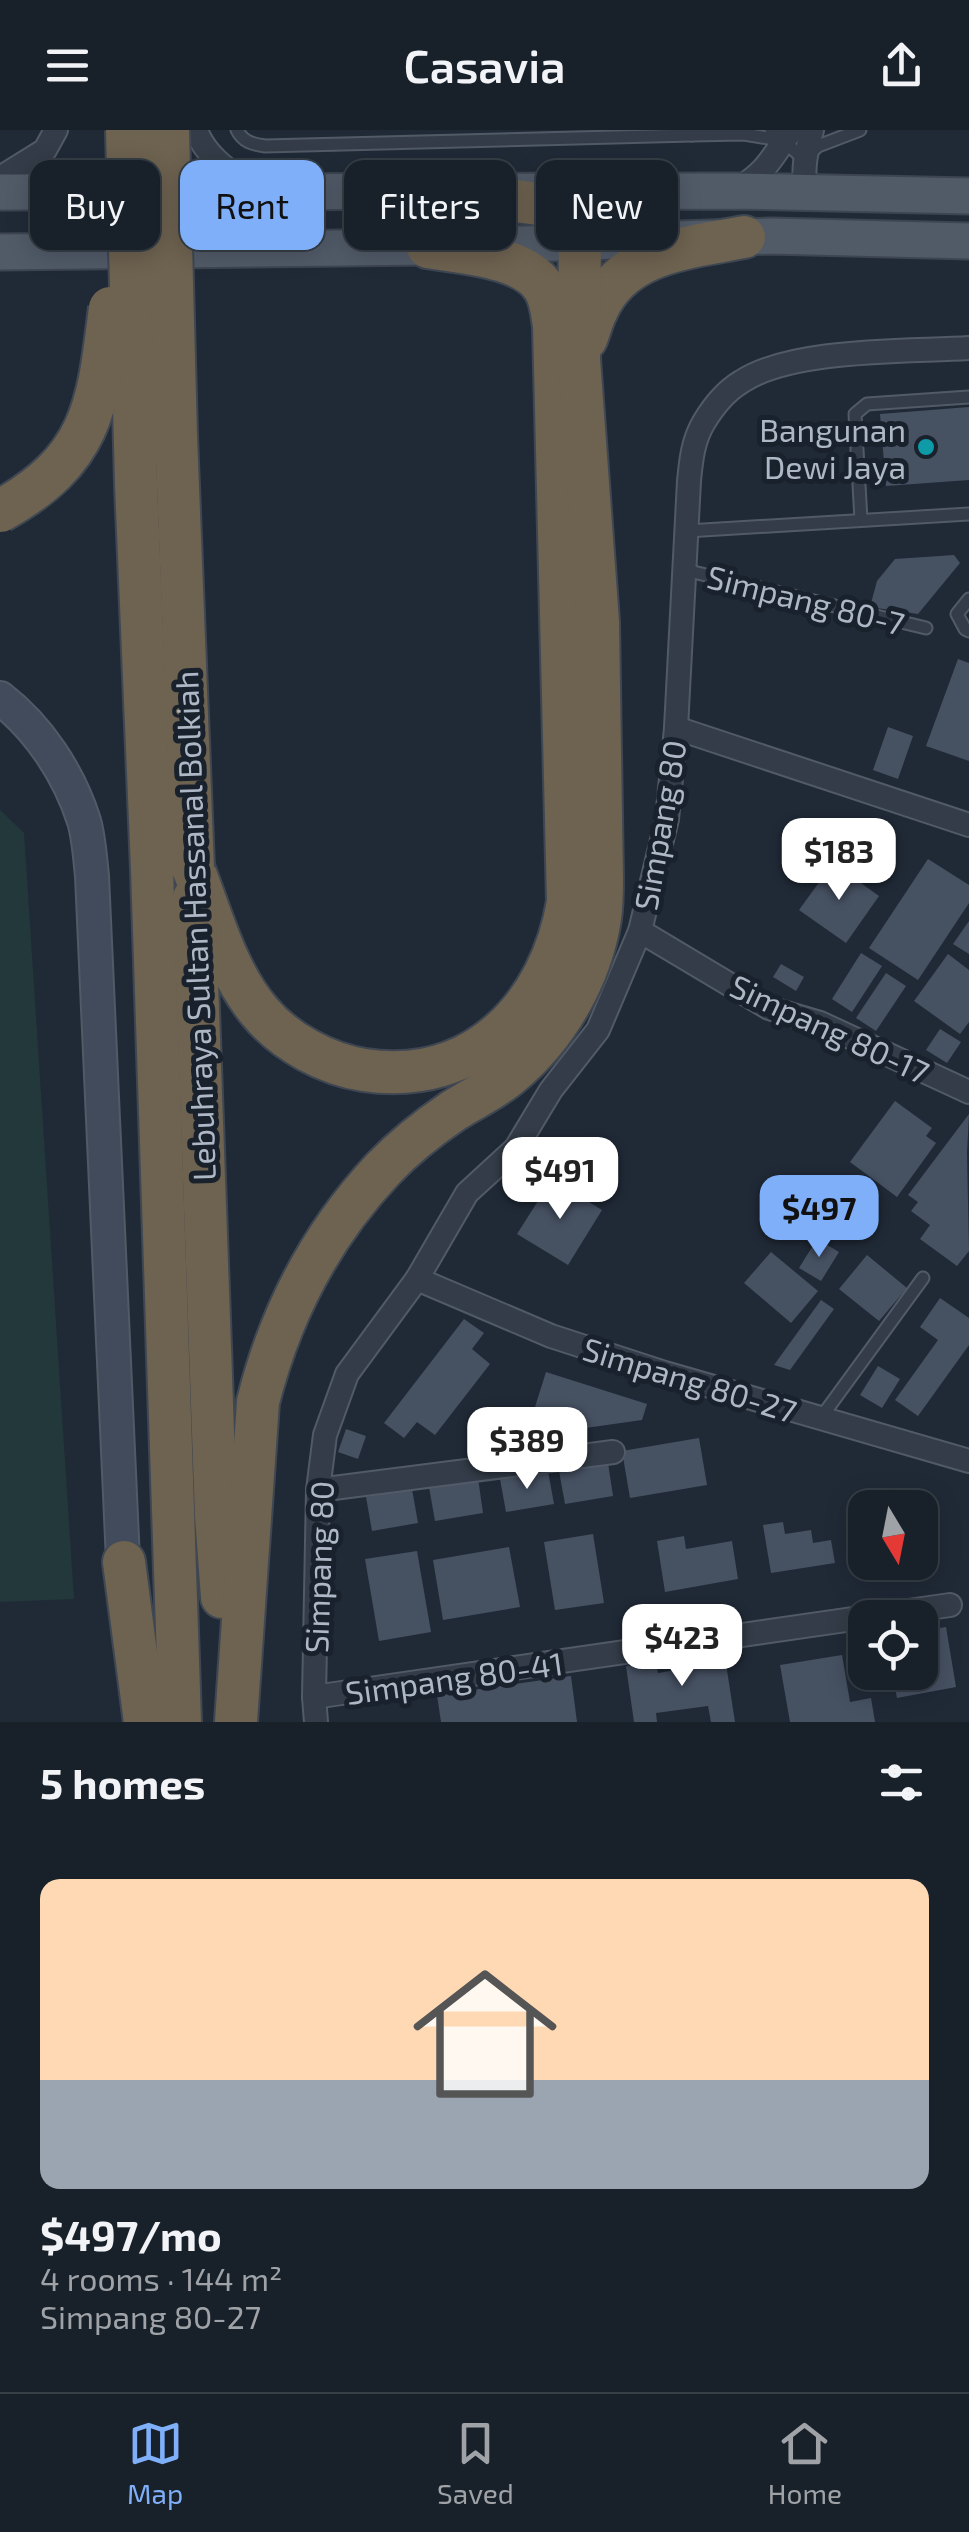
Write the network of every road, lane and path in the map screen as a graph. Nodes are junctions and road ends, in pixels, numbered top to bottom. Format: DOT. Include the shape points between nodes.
graph roads {
  1 [pos="56,130"];
  2 [pos="168,130"];
  3 [pos="196,130"];
  4 [pos="237,130"];
  5 [pos="812,130"];
  6 [pos="860,130"];
  7 [pos="692,132"];
  8 [pos="782,134"];
  9 [pos="392,136"];
  10 [pos="431,136"];
  11 [pos="127,145"];
  12 [pos="217,160"];
  13 [pos="805,175"];
  14 [pos="0,178"];
  15 [pos="736,190"];
  16 [pos="0,192"];
  17 [pos="180,192"];
  18 [pos="516,192"];
  19 [pos="969,196"];
  20 [pos="744,237"];
  21 [pos="678,239"];
  22 [pos="969,240"];
  23 [pos="344,247"];
  24 [pos="447,250"];
  25 [pos="581,250"];
  26 [pos="0,252"];
  27 [pos="969,348"];
  28 [pos="579,360"];
  29 [pos="969,397"];
  30 [pos="0,511"];
  31 [pos="969,514"];
  32 [pos="861,520"];
  33 [pos="687,532"];
  34 [pos="686,570"];
  35 [pos="969,599"];
  36 [pos="926,628"];
  37 [pos="969,631"];
  38 [pos="0,698"];
  39 [pos="676,728"];
  40 [pos="969,825"];
  41 [pos="173,868"];
  42 [pos="640,931"];
  43 [pos="969,1092"];
  44 [pos="923,1278"];
  45 [pos="417,1279"];
  46 [pos="820,1419"];
  47 [pos="613,1452"];
  48 [pos="969,1460"];
  49 [pos="318,1490"];
  50 [pos="124,1562"];
  51 [pos="950,1605"];
  52 [pos="314,1697"];
  53 [pos="128,1722"];
  54 [pos="146,1722"];
  55 [pos="180,1722"];
  56 [pos="234,1722"];
  57 [pos="316,1722"];
  1 -- 14 [label="street" via="46,150"];
  2 -- 41 [label="highway, Lebuhraya Sultan Hassanal Bolkiah, bridge" via="176,436"];
  3 -- 12 [label="street"];
  4 -- 9 [label="lane" via="264,146"];
  5 -- 13 [label="street"];
  6 -- 13 [label="lane" via="818,146"];
  7 -- 8 [label="lane"];
  7 -- 10 [label="lane"];
  8 -- 13 [label="lane"];
  8 -- 15 [label="street" via="771,163"];
  9 -- 10 [label="lane"];
  11 -- 30 [label="highway, bridge" via="98,396 60,466"];
  11 -- 41 [label="highway, Lebuhraya Sultan Hassanal Bolkiah, bridge" via="136,484"];
  13 -- 15 [label="main road"];
  13 -- 19 [label="main road"];
  15 -- 18 [label="main road"];
  16 -- 17 [label="main road"];
  20 -- 21 [label="main road"];
  20 -- 22 [label="main road"];
  20 -- 28 [label="highway" via="656,255 628,269 597,308"];
  23 -- 26 [label="main road"];
  24 -- 41 [label="highway" via="532,273 544,288 554,326 568,889 564,926 545,975 508,1025 460,1060 411,1072 349,1067 291,1040 261,1014"];
  25 -- 28 [label="highway"];
  27 -- 33 [label="street, Simpang 80" via="801,360 740,382 704,422 692,450"];
  28 -- 56 [label="highway" via="598,622 600,919 573,998 543,1044 382,1170 333,1228 291,1302 258,1402"];
  29 -- 32 [label="lane" via="867,404 855,414"];
  31 -- 32 [label="lane"];
  32 -- 33 [label="lane"];
  33 -- 34 [label="street, Simpang 80"];
  34 -- 36 [label="lane, Simpang 80-7"];
  34 -- 39 [label="street, Simpang 80"];
  35 -- 37 [label="lane" via="958,614"];
  38 -- 50 [label="main road" via="45,744 68,782 84,823 92,876"];
  39 -- 40 [label="street"];
  39 -- 42 [label="street, Simpang 80" via="667,820"];
  41 -- 55 [label="highway, Lebuhraya Sultan Hassanal Bolkiah"];
  41 -- 56 [label="highway, Lebuhraya Sultan Hassanal Bolkiah"];
  42 -- 43 [label="street, Simpang 80-17" via="770,1008 820,1023"];
  42 -- 45 [label="street, Simpang 80" via="598,1030 516,1148 467,1193"];
  44 -- 46 [label="lane"];
  45 -- 46 [label="street, Simpang 80-27" via="552,1336"];
  45 -- 49 [label="street, Simpang 80" via="347,1374 325,1435"];
  46 -- 48 [label="street, Simpang 80-27"];
  47 -- 49 [label="street"];
  49 -- 52 [label="street, Simpang 80"];
  50 -- 53 [label="main road"];
  50 -- 54 [label="highway"];
  51 -- 52 [label="street, Simpang 80-41"];
  52 -- 57 [label="street, Simpang 80"];
}
